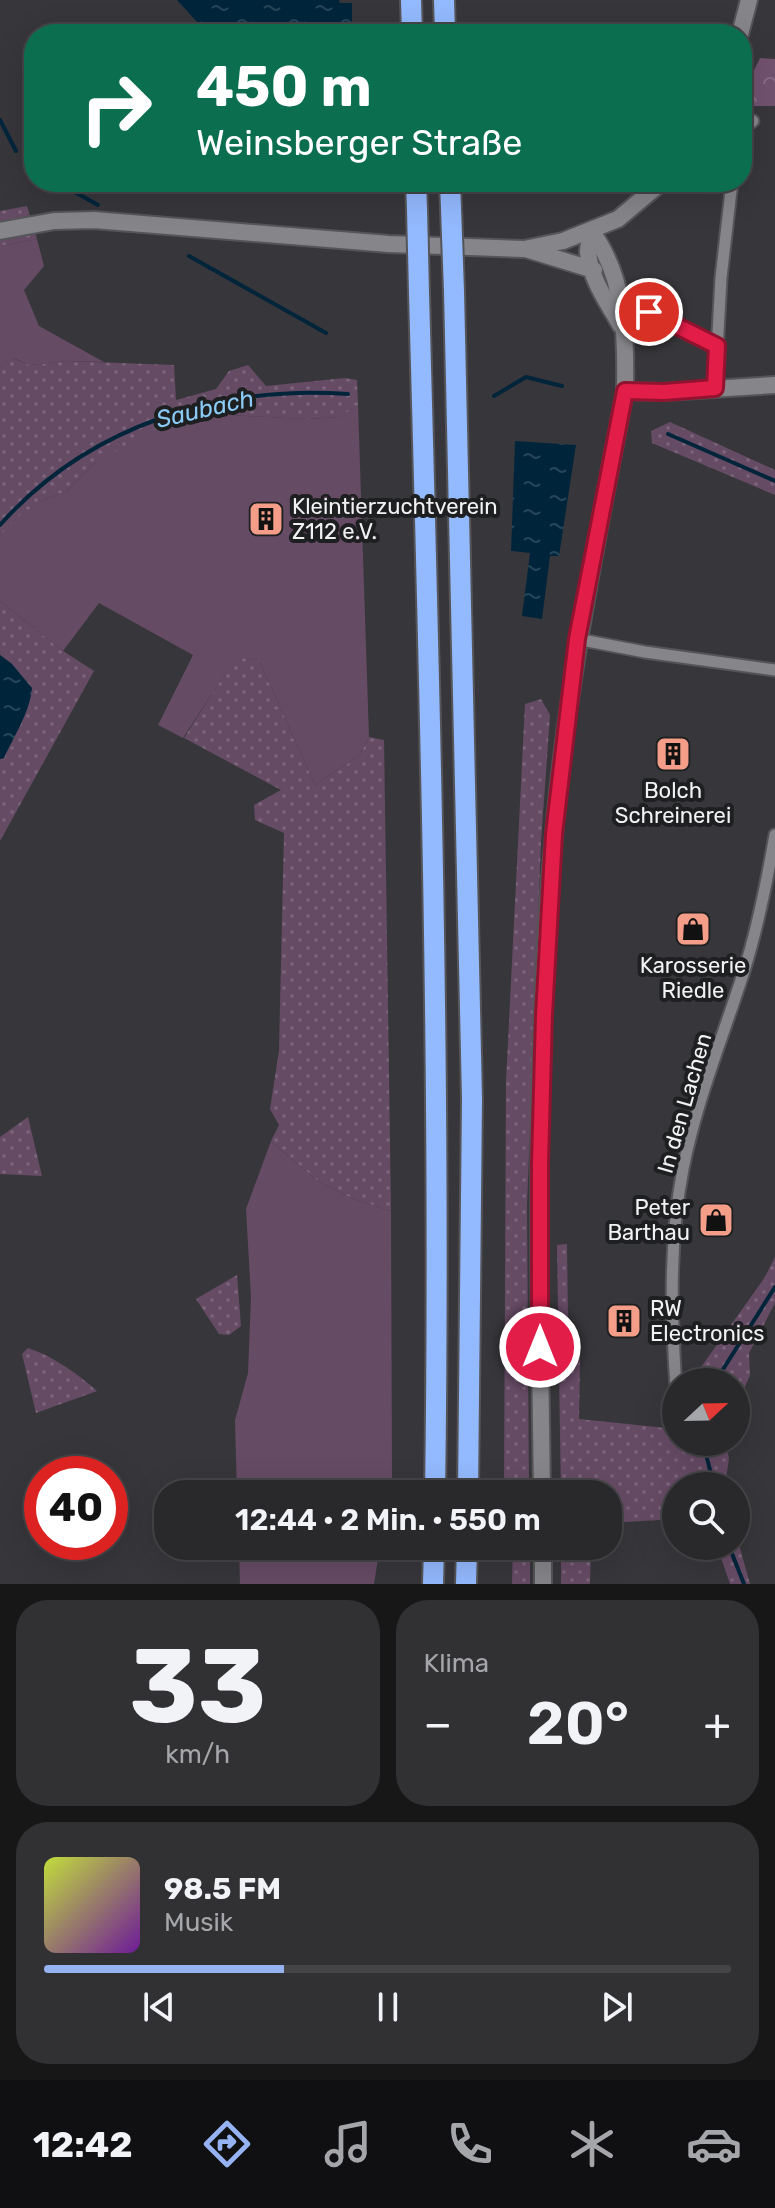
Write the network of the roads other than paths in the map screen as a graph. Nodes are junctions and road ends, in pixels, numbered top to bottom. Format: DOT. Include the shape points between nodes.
graph roads {
  1 [pos="411,0"];
  2 [pos="444,0"];
  3 [pos="749,0"];
  4 [pos="412,24"];
  5 [pos="445,24"];
  6 [pos="743,24"];
  7 [pos="416,192"];
  8 [pos="450,192"];
  9 [pos="651,192"];
  10 [pos="731,192"];
  11 [pos="0,231"];
  12 [pos="592,232"];
  13 [pos="524,249"];
  14 [pos="594,270"];
  15 [pos="649,312"];
  16 [pos="623,329"];
  17 [pos="717,346"];
  18 [pos="775,385"];
  19 [pos="715,388"];
  20 [pos="625,391"];
  21 [pos="577,639"];
  22 [pos="775,670"];
  23 [pos="775,835"];
  24 [pos="676,1368"];
  25 [pos="435,1480"];
  26 [pos="468,1480"];
  27 [pos="542,1480"];
  28 [pos="434,1560"];
  29 [pos="467,1560"];
  30 [pos="543,1560"];
  31 [pos="433,1584"];
  32 [pos="466,1584"];
  33 [pos="543,1584"];
  1 -- 4 [label="highway"];
  2 -- 5 [label="highway"];
  3 -- 6 [label="street"];
  7 -- 25 [label="highway, bridge" via="436,1010"];
  8 -- 26 [label="highway, bridge" via="472,1099"];
  9 -- 12 [label="street"];
  10 -- 17 [label="street"];
  11 -- 13 [label="street" via="94,220 389,244"];
  12 -- 13 [label="street"];
  12 -- 14 [label="street" via="588,251"];
  12 -- 16 [label="street" via="622,300"];
  13 -- 14 [label="street"];
  14 -- 16 [label="street"];
  15 -- 17 [label="street"];
  16 -- 20 [label="street"];
  17 -- 19 [label="street"];
  18 -- 19 [label="street"];
  19 -- 20 [label="street"];
  20 -- 21 [label="street"];
  21 -- 22 [label="street"];
  21 -- 27 [label="street" via="554,834 544,1015"];
  23 -- 24 [label="street, In den Lachen" via="745,967 684,1168 673,1254"];
  28 -- 31 [label="highway"];
  29 -- 32 [label="highway"];
  30 -- 33 [label="street"];
}
